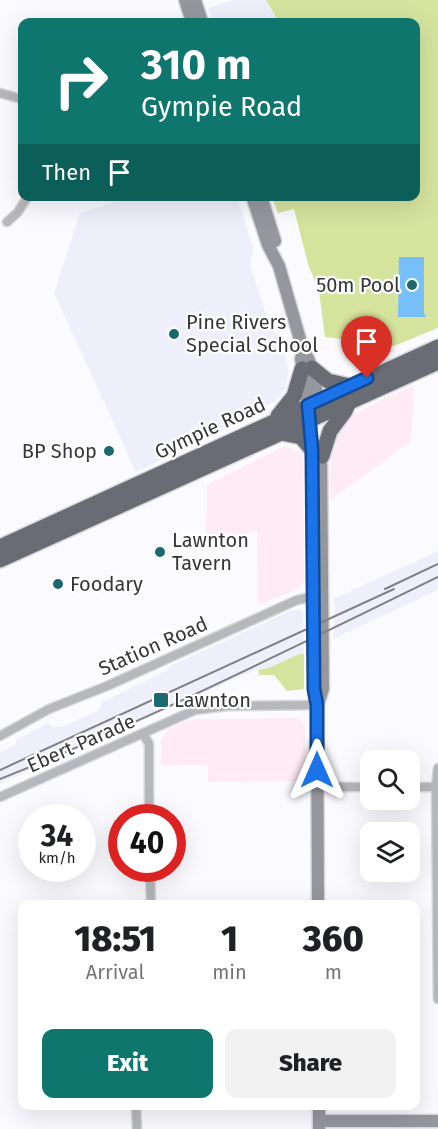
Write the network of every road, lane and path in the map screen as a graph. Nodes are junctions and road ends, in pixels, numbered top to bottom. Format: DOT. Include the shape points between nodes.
graph roads {
  1 [pos="185,0"];
  2 [pos="195,0"];
  3 [pos="191,18"];
  4 [pos="201,18"];
  5 [pos="0,93"];
  6 [pos="18,98"];
  7 [pos="25,201"];
  8 [pos="254,201"];
  9 [pos="263,201"];
  10 [pos="7,222"];
  11 [pos="279,267"];
  12 [pos="438,347"];
  13 [pos="438,362"];
  14 [pos="307,368"];
  15 [pos="350,386"];
  16 [pos="349,402"];
  17 [pos="313,411"];
  18 [pos="278,427"];
  19 [pos="317,453"];
  20 [pos="0,547"];
  21 [pos="0,560"];
  22 [pos="318,596"];
  23 [pos="317,705"];
  24 [pos="143,733"];
  25 [pos="0,736"];
  26 [pos="438,768"];
  27 [pos="317,787"];
  28 [pos="360,787"];
  29 [pos="420,787"];
  30 [pos="436,787"];
  31 [pos="0,797"];
  32 [pos="149,804"];
  33 [pos="437,880"];
  34 [pos="150,882"];
  35 [pos="151,900"];
  36 [pos="318,900"];
  37 [pos="438,999"];
  38 [pos="136,1110"];
  39 [pos="438,1121"];
  40 [pos="319,1125"];
  41 [pos="137,1129"];
  1 -- 3 [label="street"];
  2 -- 4 [label="street"];
  5 -- 6 [label="street"];
  7 -- 10 [label="street"];
  8 -- 11 [label="street"];
  9 -- 11 [label="street"];
  11 -- 14 [label="street" via="303,350 309,358"];
  12 -- 15 [label="highway, Gympie Road"];
  13 -- 16 [label="highway, Gympie Road"];
  14 -- 15 [label="highway" via="328,381"];
  14 -- 17 [label="street"];
  14 -- 18 [label="highway"];
  15 -- 17 [label="highway, Gympie Road"];
  16 -- 17 [label="highway, Gympie Road"];
  16 -- 19 [label="highway"];
  17 -- 18 [label="highway, Gympie Road"];
  17 -- 19 [label="street"];
  18 -- 19 [label="highway" via="301,438"];
  18 -- 20 [label="highway, Gympie Road"];
  18 -- 21 [label="highway, Gympie Road"];
  19 -- 22 [label="street"];
  22 -- 23 [label="street" via="323,689"];
  22 -- 25 [label="street, Station Road" via="297,600 68,701"];
  23 -- 24 [label="street, Ebert Parade" via="207,707"];
  23 -- 27 [label="street"];
  24 -- 31 [label="street, Ebert Parade"];
  24 -- 32 [label="street" via="149,744"];
  26 -- 30 [label="street"];
  27 -- 28 [label="street"];
  27 -- 36 [label="street"];
  29 -- 30 [label="street"];
  30 -- 33 [label="street"];
  33 -- 37 [label="street"];
  34 -- 35 [label="street"];
  38 -- 41 [label="street"];
  39 -- 40 [label="street"];
}
